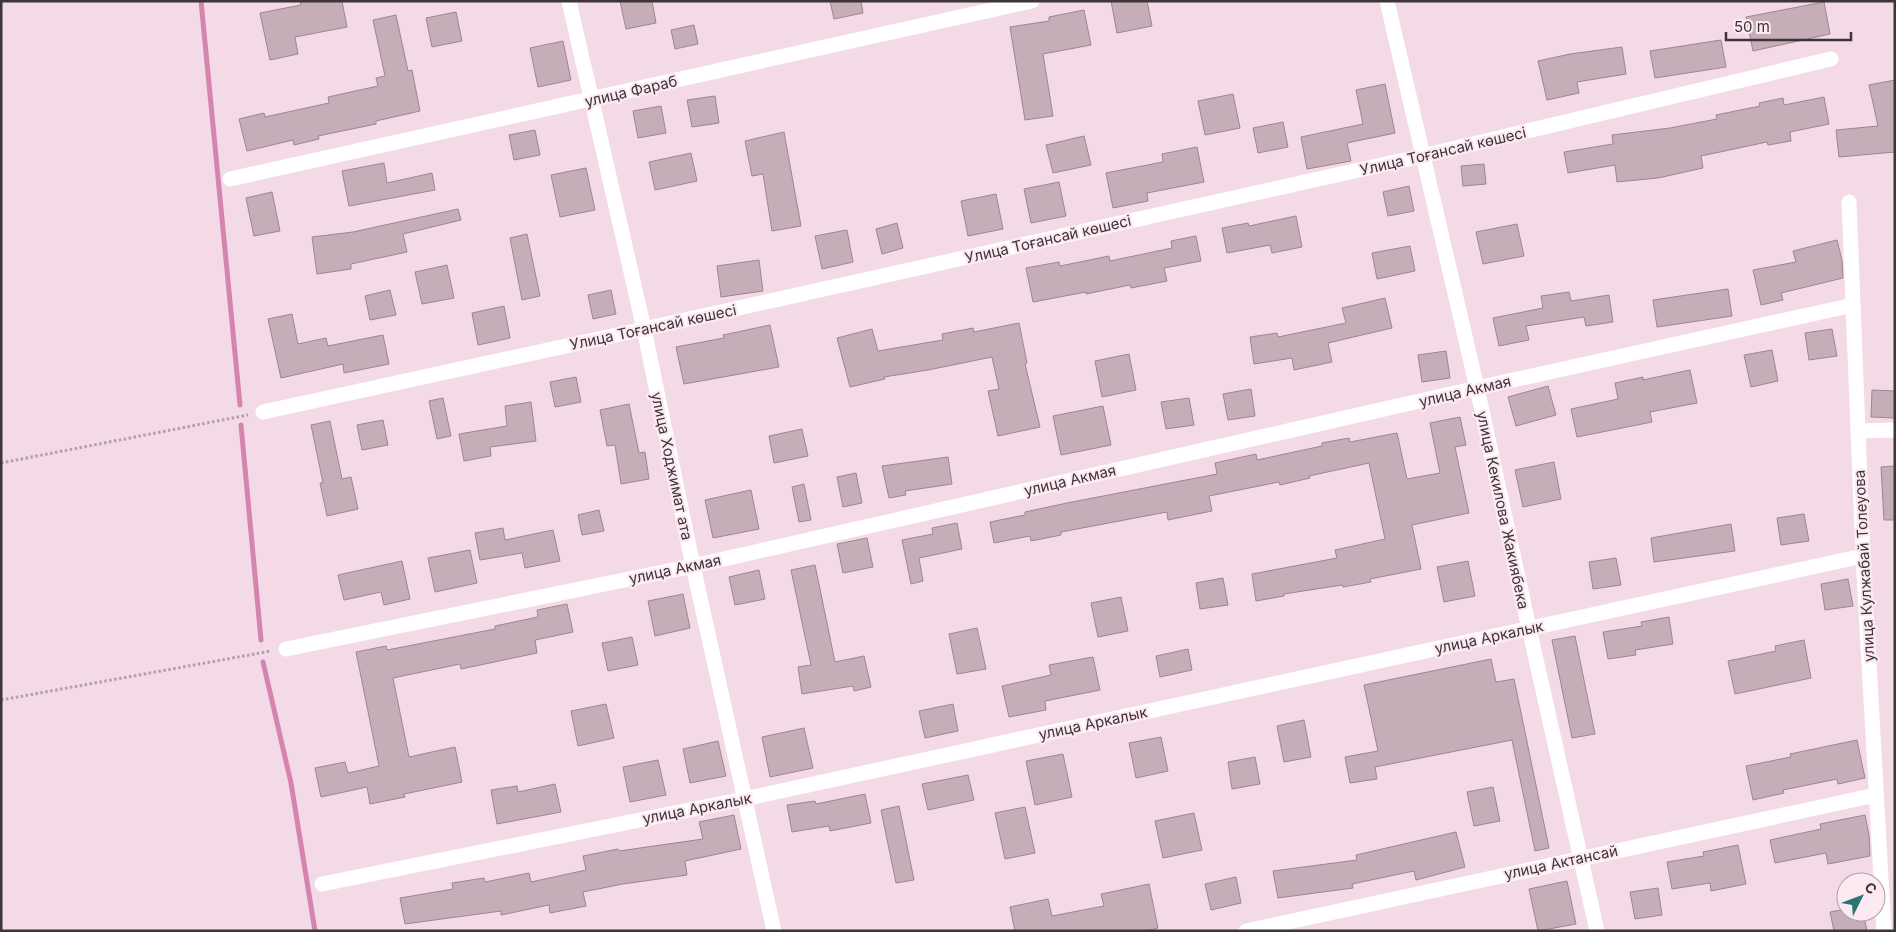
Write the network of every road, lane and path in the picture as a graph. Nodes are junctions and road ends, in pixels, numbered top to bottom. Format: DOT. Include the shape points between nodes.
graph roads {
  1 [pos="569,1"];
  2 [pos="1032,1"];
  3 [pos="1387,1"];
  4 [pos="1831,59"];
  5 [pos="592,100"];
  6 [pos="1422,156"];
  7 [pos="230,179"];
  8 [pos="1849,202"];
  9 [pos="1853,305"];
  10 [pos="644,330"];
  11 [pos="1477,388"];
  12 [pos="263,412"];
  13 [pos="1895,430"];
  14 [pos="1858,431"];
  15 [pos="1,463"];
  16 [pos="1863,556"];
  17 [pos="692,566"];
  18 [pos="1529,628"];
  19 [pos="286,649"];
  20 [pos="1,700"];
  21 [pos="1876,795"];
  22 [pos="744,799"];
  23 [pos="1582,858"];
  24 [pos="322,884"];
  25 [pos="774,931"];
  26 [pos="1246,931"];
  27 [pos="1597,931"];
  28 [pos="1884,931"];
  1 -- 5 [label="street, улица Ходжимат ата"];
  2 -- 5 [label="street, улица Фараб"];
  3 -- 6 [label="street, улица Кекилова Жакиябека"];
  4 -- 6 [label="street, Улица Тоғансай көшесі"];
  5 -- 7 [label="street, улица Фараб"];
  5 -- 10 [label="street, улица Ходжимат ата"];
  6 -- 10 [label="street, Улица Тоғансай көшесі"];
  6 -- 11 [label="street, улица Кекилова Жакиябека"];
  8 -- 9 [label="street, улица Кулжабай Толеуова"];
  9 -- 11 [label="street, улица Акмая"];
  9 -- 14 [label="street, улица Кулжабай Толеуова"];
  10 -- 12 [label="street, Улица Тоғансай көшесі"];
  10 -- 17 [label="street, улица Ходжимат ата"];
  11 -- 17 [label="street, улица Акмая"];
  11 -- 18 [label="street, улица Кекилова Жакиябека"];
  12 -- 15 [label="path"];
  13 -- 14 [label="street"];
  14 -- 16 [label="street, улица Кулжабай Толеуова"];
  16 -- 18 [label="street, улица Аркалык"];
  16 -- 21 [label="street, улица Кулжабай Толеуова"];
  17 -- 19 [label="street, улица Акмая"];
  17 -- 22 [label="street, улица Ходжимат ата"];
  18 -- 22 [label="street, улица Аркалык"];
  18 -- 23 [label="street, улица Кекилова Жакиябека"];
  19 -- 20 [label="path"];
  21 -- 23 [label="street, улица Актансай"];
  21 -- 28 [label="street, улица Кулжабай Толеуова"];
  22 -- 24 [label="street, улица Аркалык"];
  22 -- 25 [label="street, улица Ходжимат ата"];
  23 -- 26 [label="street, улица Актансай"];
  23 -- 27 [label="street, улица Кекилова Жакиябека"];
}
